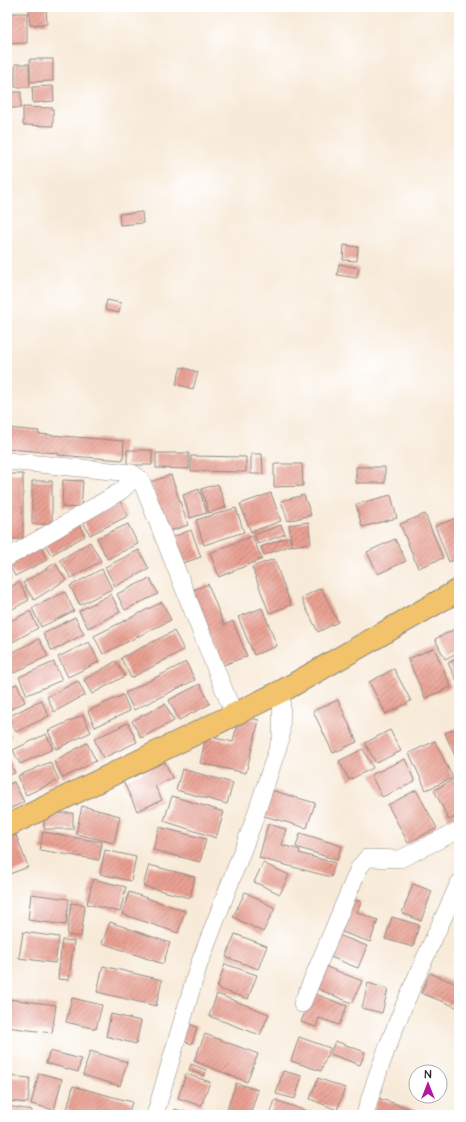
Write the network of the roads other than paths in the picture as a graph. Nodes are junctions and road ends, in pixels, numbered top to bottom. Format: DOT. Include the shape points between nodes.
graph roads {
  1 [pos="7,461"];
  2 [pos="137,476"];
  3 [pos="7,558"];
  4 [pos="459,590"];
  5 [pos="282,691"];
  6 [pos="234,715"];
  7 [pos="7,826"];
  8 [pos="459,830"];
  9 [pos="459,883"];
  10 [pos="302,1004"];
  11 [pos="155,1115"];
  12 [pos="365,1115"];
  1 -- 2 [label="street" via="132,473"];
  2 -- 3 [label="street" via="121,491"];
  2 -- 6 [label="street" via="141,480"];
  4 -- 5 [label="main road"];
  5 -- 6 [label="main road"];
  5 -- 11 [label="street" via="281,738 253,823 198,967"];
  6 -- 7 [label="main road"];
  8 -- 10 [label="street" via="400,859 367,858 359,868"];
  9 -- 12 [label="street" via="397,1022 375,1078"];
}
